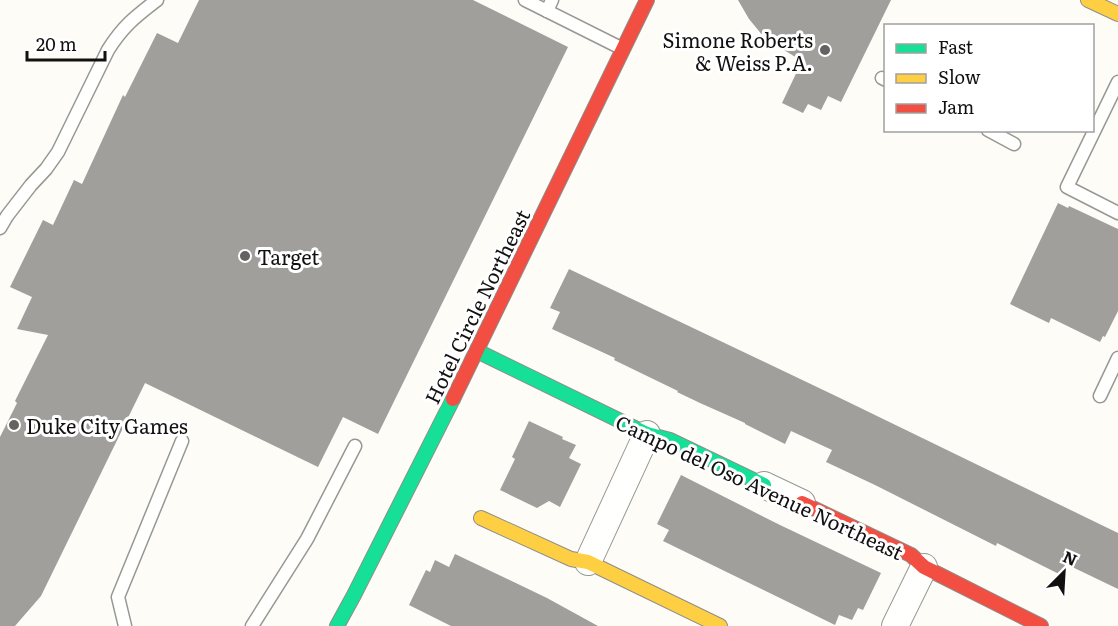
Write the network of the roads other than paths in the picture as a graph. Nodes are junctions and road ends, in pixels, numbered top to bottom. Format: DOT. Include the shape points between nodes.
graph roads {
  1 [pos="157,0"];
  2 [pos="525,0"];
  3 [pos="646,0"];
  4 [pos="1088,0"];
  5 [pos="550,6"];
  6 [pos="1118,14"];
  7 [pos="623,49"];
  8 [pos="1118,81"];
  9 [pos="1094,131"];
  10 [pos="992,132"];
  11 [pos="1093,132"];
  12 [pos="1014,144"];
  13 [pos="1118,213"];
  14 [pos="0,228"];
  15 [pos="477,351"];
  16 [pos="1118,358"];
  17 [pos="1100,396"];
  18 [pos="647,434"];
  19 [pos="182,441"];
  20 [pos="355,446"];
  21 [pos="764,484"];
  22 [pos="802,503"];
  23 [pos="481,518"];
  24 [pos="588,562"];
  25 [pos="924,567"];
  26 [pos="125,626"];
  27 [pos="252,626"];
  28 [pos="337,626"];
  29 [pos="720,626"];
  30 [pos="895,626"];
  31 [pos="1041,626"];
  1 -- 14 [label="lane" via="118,35 58,152"];
  2 -- 5 [label="lane"];
  3 -- 7 [label="street, Hotel Circle Northeast"];
  4 -- 6 [label="street"];
  5 -- 7 [label="lane"];
  7 -- 15 [label="street, Hotel Circle Northeast"];
  8 -- 9 [label="lane"];
  10 -- 12 [label="lane"];
  11 -- 13 [label="lane" via="1067,187"];
  15 -- 18 [label="street, Campo del Oso Avenue Northeast"];
  15 -- 28 [label="street, Hotel Circle Northeast"];
  16 -- 17 [label="lane"];
  18 -- 21 [label="street, Campo del Oso Avenue Northeast" via="670,440"];
  18 -- 24 [label="street"];
  19 -- 26 [label="lane" via="118,597"];
  20 -- 27 [label="lane" via="307,539"];
  21 -- 22 [label="street, Campo del Oso Avenue Northeast"];
  22 -- 25 [label="street, Campo del Oso Avenue Northeast" via="911,555"];
  23 -- 24 [label="street" via="570,559"];
  24 -- 29 [label="street"];
  25 -- 30 [label="street"];
  25 -- 31 [label="street, Campo del Oso Avenue Northeast"];
}
